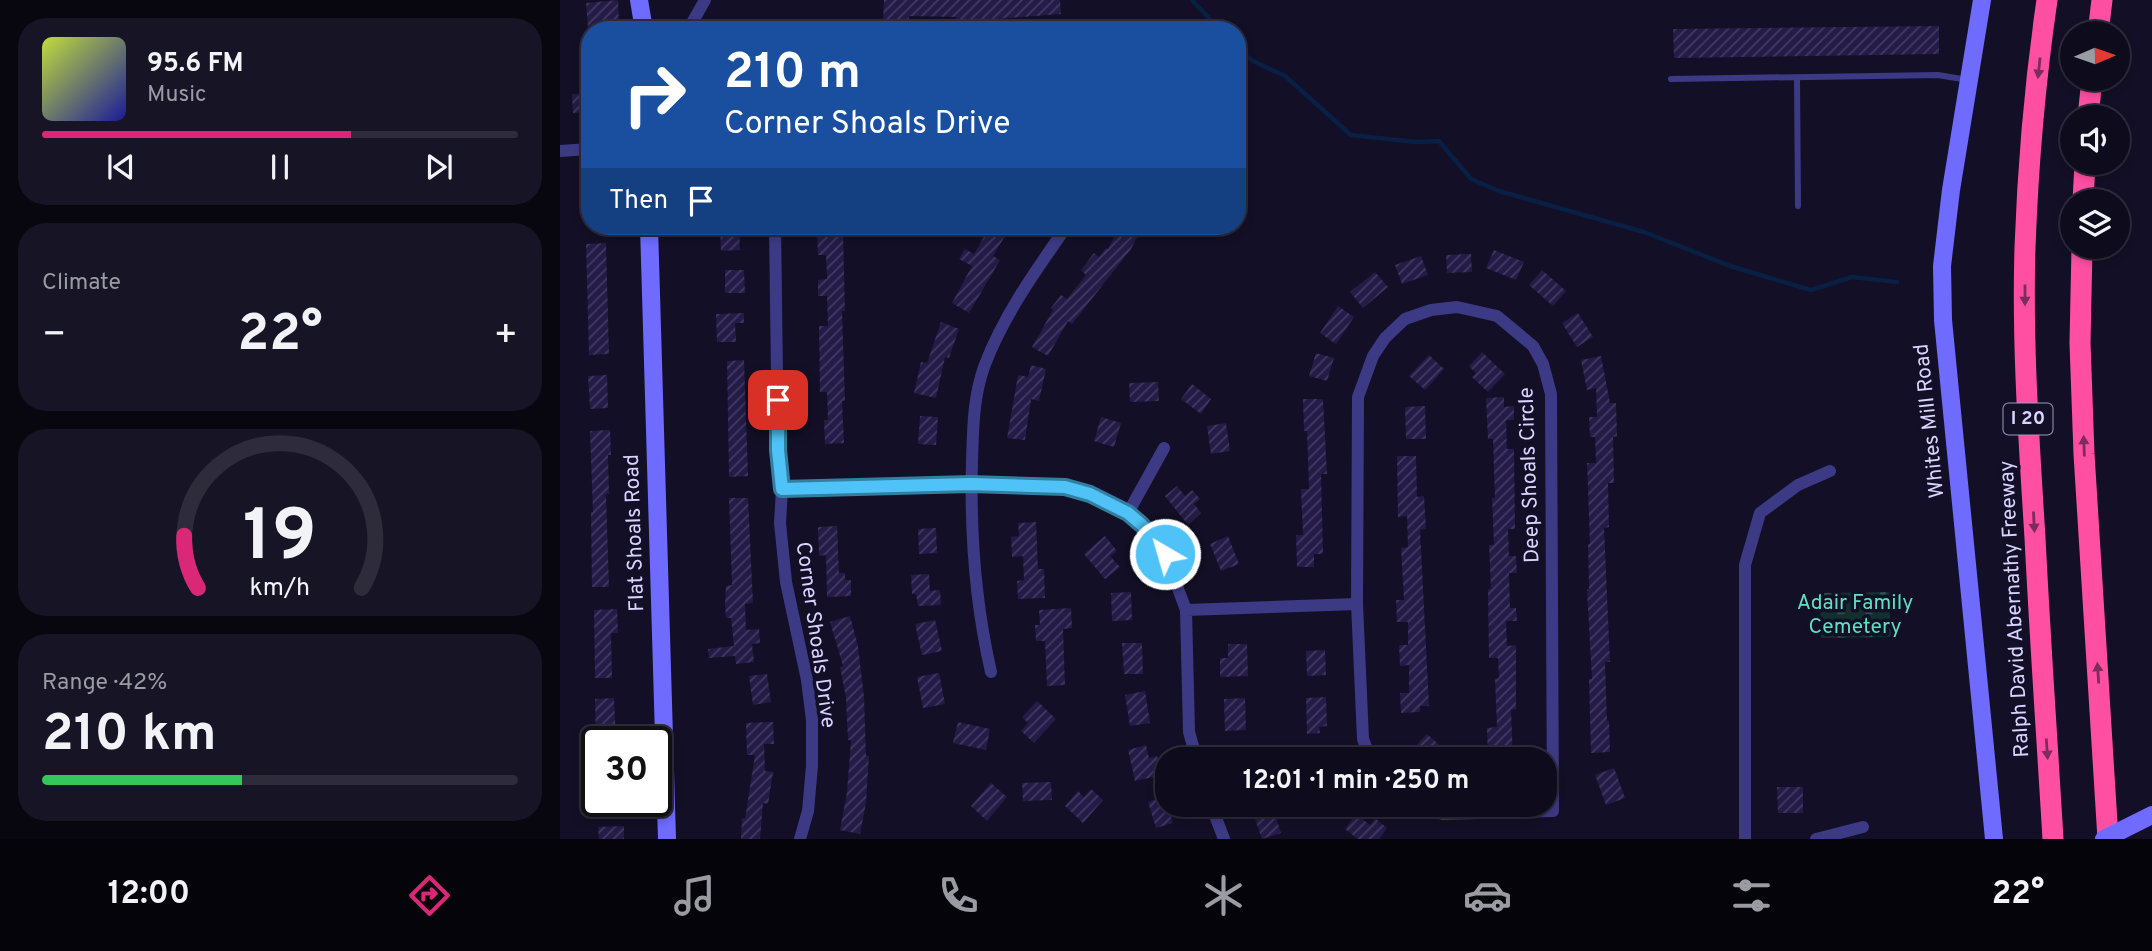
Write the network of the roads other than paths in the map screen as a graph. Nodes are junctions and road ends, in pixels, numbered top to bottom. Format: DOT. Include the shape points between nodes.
graph roads {
  1 [pos="639,0"];
  2 [pos="705,0"];
  3 [pos="1982,0"];
  4 [pos="2047,0"];
  5 [pos="2102,0"];
  6 [pos="642,21"];
  7 [pos="693,21"];
  8 [pos="2099,21"];
  9 [pos="1797,78"];
  10 [pos="1671,79"];
  11 [pos="1970,80"];
  12 [pos="581,150"];
  13 [pos="560,151"];
  14 [pos="1798,206"];
  15 [pos="649,235"];
  16 [pos="775,235"];
  17 [pos="1061,235"];
  18 [pos="2082,259"];
  19 [pos="1164,448"];
  20 [pos="1830,471"];
  21 [pos="971,484"];
  22 [pos="782,489"];
  23 [pos="1128,513"];
  24 [pos="1357,604"];
  25 [pos="1186,610"];
  26 [pos="991,672"];
  27 [pos="1193,747"];
  28 [pos="1366,747"];
  29 [pos="1553,747"];
  30 [pos="2152,815"];
  31 [pos="1216,817"];
  32 [pos="1863,827"];
  33 [pos="667,839"];
  34 [pos="800,839"];
  35 [pos="1224,839"];
  36 [pos="1745,839"];
  37 [pos="1816,839"];
  38 [pos="1994,839"];
  39 [pos="2053,839"];
  40 [pos="2106,839"];
  1 -- 6 [label="street"];
  2 -- 7 [label="street"];
  3 -- 11 [label="street, Whites Mill Road"];
  4 -- 39 [label="highway, Ralph David Abernathy Freeway / I 20, one-way" via="2029,180 2025,324"];
  5 -- 8 [label="highway"];
  9 -- 10 [label="lane"];
  9 -- 11 [label="lane" via="1938,75"];
  9 -- 14 [label="lane"];
  11 -- 38 [label="street, Whites Mill Road" via="1942,266 1943,320"];
  12 -- 13 [label="street"];
  15 -- 33 [label="street, Flat Shoals Road"];
  16 -- 22 [label="street, Corner Shoals Drive"];
  17 -- 21 [label="street" via="1001,327 983,369 973,410"];
  40 -- 18 [label="highway, I 20, one-way" via="2084,454"];
  19 -- 23 [label="street"];
  20 -- 36 [label="street" via="1798,485 1760,513 1745,565"];
  21 -- 22 [label="street"];
  21 -- 23 [label="street" via="1065,487"];
  21 -- 26 [label="street" via="973,566"];
  22 -- 34 [label="street, Corner Shoals Drive" via="786,582 811,720 809,800"];
  23 -- 25 [label="street" via="1165,554"];
  24 -- 25 [label="street"];
  24 -- 28 [label="street, Deep Shoals Circle"];
  24 -- 29 [label="street, Deep Shoals Circle" via="1358,397 1373,356 1405,319 1431,310 1457,307 1497,316 1533,346 1544,364 1551,394"];
  25 -- 27 [label="street"];
  30 -- 40 [label="street, bridge"];
  31 -- 35 [label="street"];
  32 -- 37 [label="street"];
}
